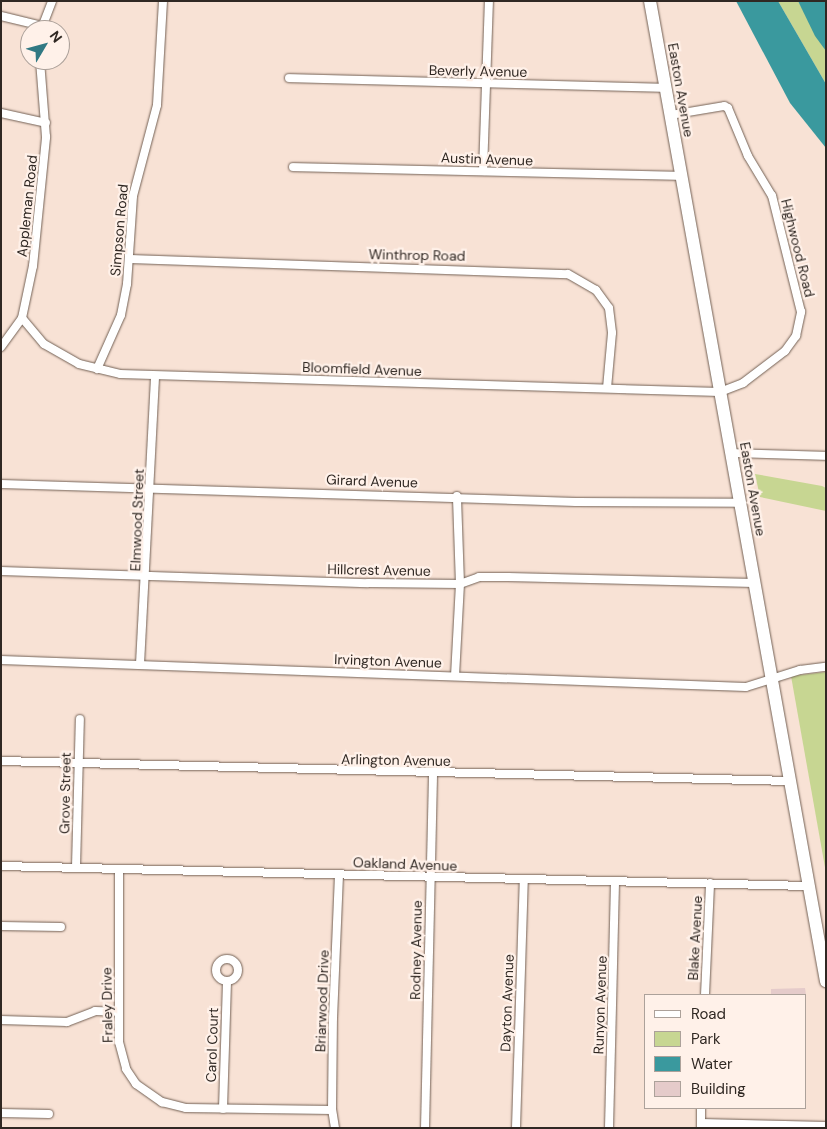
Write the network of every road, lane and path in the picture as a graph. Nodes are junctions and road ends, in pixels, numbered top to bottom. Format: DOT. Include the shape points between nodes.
graph roads {
  1 [pos="52,1"];
  2 [pos="163,1"];
  3 [pos="489,1"];
  4 [pos="650,1"];
  5 [pos="1,16"];
  6 [pos="45,20"];
  7 [pos="20,22"];
  8 [pos="41,70"];
  9 [pos="289,78"];
  10 [pos="486,83"];
  11 [pos="666,88"];
  12 [pos="1,113"];
  13 [pos="670,114"];
  14 [pos="46,122"];
  15 [pos="292,167"];
  16 [pos="483,171"];
  17 [pos="682,176"];
  18 [pos="130,258"];
  19 [pos="22,318"];
  20 [pos="1,347"];
  21 [pos="97,369"];
  22 [pos="155,376"];
  23 [pos="607,388"];
  24 [pos="720,392"];
  25 [pos="731,453"];
  26 [pos="826,456"];
  27 [pos="1,484"];
  28 [pos="150,488"];
  29 [pos="457,496"];
  30 [pos="741,503"];
  31 [pos="1,571"];
  32 [pos="147,576"];
  33 [pos="754,583"];
  34 [pos="460,584"];
  35 [pos="1,660"];
  36 [pos="140,664"];
  37 [pos="826,667"];
  38 [pos="455,676"];
  39 [pos="772,681"];
  40 [pos="80,719"];
  41 [pos="1,761"];
  42 [pos="79,764"];
  43 [pos="433,773"];
  44 [pos="790,781"];
  45 [pos="1,866"];
  46 [pos="76,867"];
  47 [pos="119,870"];
  48 [pos="339,874"];
  49 [pos="430,877"];
  50 [pos="524,880"];
  51 [pos="615,883"];
  52 [pos="710,883"];
  53 [pos="809,886"];
  54 [pos="1,926"];
  55 [pos="61,927"];
  56 [pos="826,981"];
  57 [pos="226,982"];
  58 [pos="705,994"];
  59 [pos="119,1012"];
  60 [pos="1,1020"];
  61 [pos="223,1109"];
  62 [pos="701,1109"];
  63 [pos="332,1110"];
  64 [pos="1,1113"];
  65 [pos="49,1114"];
  66 [pos="701,1126"];
  67 [pos="826,1126"];
  68 [pos="335,1128"];
  69 [pos="425,1128"];
  70 [pos="516,1128"];
  71 [pos="609,1128"];
  1 -- 6 [label="street"];
  2 -- 18 [label="street, Simpson Road" via="158,105 133,196"];
  3 -- 10 [label="street"];
  4 -- 11 [label="main road, Easton Avenue"];
  5 -- 7 [label="street"];
  8 -- 14 [label="street, Appleman Road"];
  9 -- 10 [label="street, Beverly Avenue"];
  10 -- 11 [label="street, Beverly Avenue"];
  10 -- 16 [label="street"];
  11 -- 13 [label="main road, Easton Avenue"];
  12 -- 14 [label="street"];
  13 -- 17 [label="main road, Easton Avenue"];
  13 -- 24 [label="street, Highwood Road" via="728,108 748,156 772,196 801,312 796,336 784,352 743,383"];
  14 -- 19 [label="street, Appleman Road" via="34,266"];
  15 -- 16 [label="street, Austin Avenue"];
  16 -- 17 [label="street, Austin Avenue"];
  17 -- 24 [label="main road, Easton Avenue"];
  18 -- 21 [label="street, Simpson Road" via="120,314"];
  18 -- 23 [label="street, Winthrop Road" via="568,274 596,290 609,308 612,333"];
  19 -- 20 [label="street, Appleman Road"];
  19 -- 21 [label="street, Bloomfield Avenue" via="44,344"];
  21 -- 22 [label="street, Bloomfield Avenue"];
  22 -- 23 [label="street, Bloomfield Avenue"];
  22 -- 28 [label="street, Elmwood Street"];
  23 -- 24 [label="street, Bloomfield Avenue"];
  24 -- 25 [label="main road, Easton Avenue"];
  25 -- 26 [label="street"];
  25 -- 30 [label="main road, Easton Avenue"];
  27 -- 28 [label="street, Girard Avenue"];
  28 -- 29 [label="street, Girard Avenue"];
  28 -- 32 [label="street, Elmwood Street"];
  29 -- 30 [label="street, Girard Avenue"];
  29 -- 34 [label="street"];
  30 -- 33 [label="main road, Easton Avenue"];
  31 -- 32 [label="street, Hillcrest Avenue"];
  32 -- 34 [label="street, Hillcrest Avenue"];
  32 -- 36 [label="street, Elmwood Street"];
  33 -- 34 [label="street, Hillcrest Avenue" via="479,577"];
  33 -- 39 [label="main road, Easton Avenue"];
  34 -- 38 [label="street"];
  35 -- 36 [label="street, Irvington Avenue"];
  36 -- 38 [label="street, Irvington Avenue"];
  37 -- 39 [label="street, Irvington Avenue" via="800,670"];
  38 -- 39 [label="street, Irvington Avenue" via="746,687"];
  39 -- 44 [label="main road, Easton Avenue"];
  40 -- 42 [label="street, Grove Street"];
  41 -- 42 [label="street, Arlington Avenue"];
  42 -- 43 [label="street, Arlington Avenue"];
  42 -- 46 [label="street, Grove Street"];
  43 -- 44 [label="street, Arlington Avenue"];
  43 -- 49 [label="street, Rodney Avenue"];
  44 -- 53 [label="main road, Easton Avenue"];
  45 -- 46 [label="street, Oakland Avenue"];
  46 -- 47 [label="street, Oakland Avenue"];
  47 -- 48 [label="street, Oakland Avenue"];
  47 -- 59 [label="street, Fraley Drive"];
  48 -- 49 [label="street, Oakland Avenue"];
  48 -- 63 [label="street, Briarwood Drive"];
  49 -- 50 [label="street, Oakland Avenue"];
  49 -- 69 [label="street, Rodney Avenue"];
  50 -- 51 [label="street, Oakland Avenue"];
  50 -- 70 [label="street, Dayton Avenue"];
  51 -- 52 [label="street, Oakland Avenue"];
  51 -- 71 [label="street, Runyon Avenue"];
  52 -- 53 [label="street, Oakland Avenue"];
  52 -- 58 [label="street, Blake Avenue"];
  53 -- 56 [label="main road, Easton Avenue"];
  54 -- 55 [label="street"];
  57 -- 61 [label="street, Carol Court"];
  59 -- 60 [label="street" via="95,1011 67,1022"];
  59 -- 61 [label="street, Fraley Drive" via="121,1055 136,1084 172,1106"];
  61 -- 63 [label="street, Fraley Drive"];
  62 -- 66 [label="street"];
  63 -- 68 [label="street, Briarwood Drive"];
  64 -- 65 [label="street"];
  66 -- 67 [label="street"];
}
